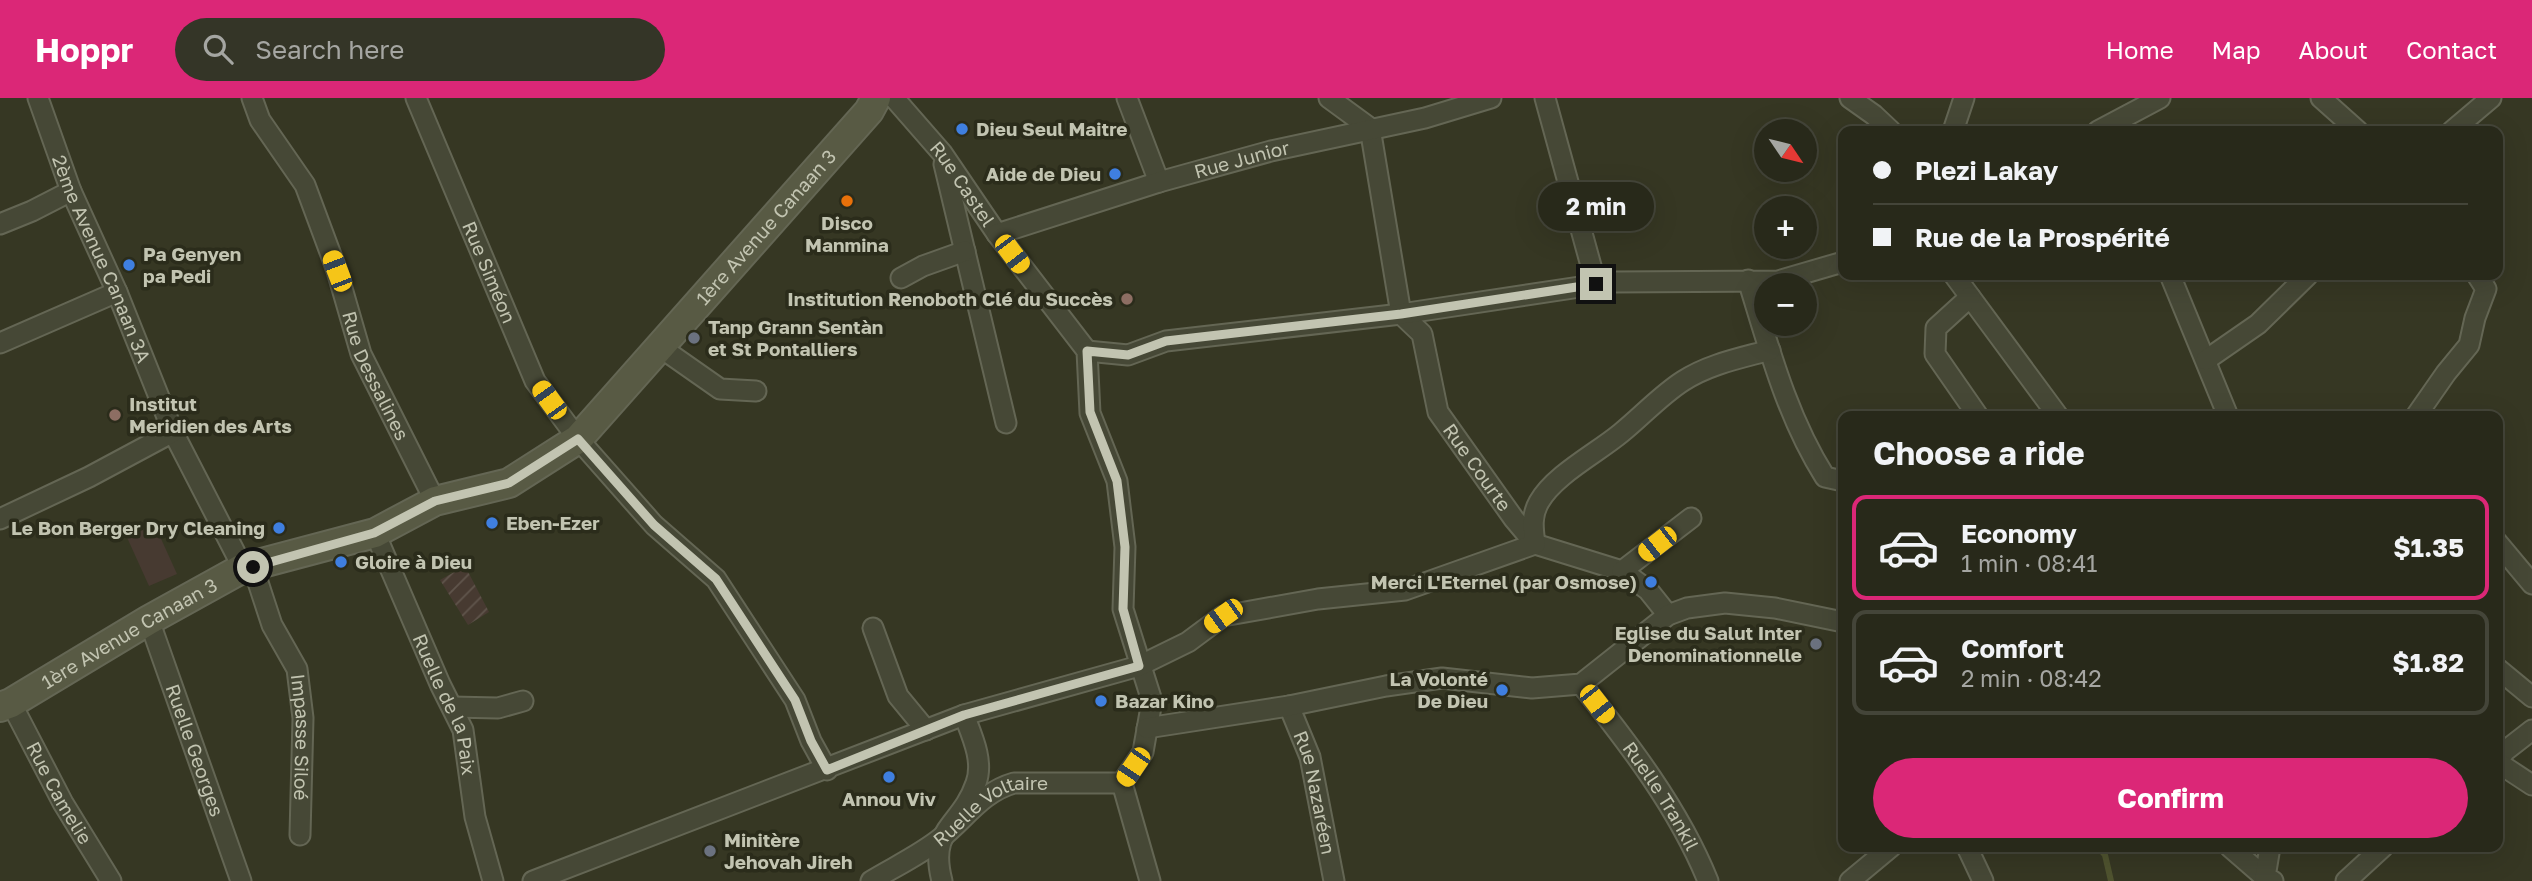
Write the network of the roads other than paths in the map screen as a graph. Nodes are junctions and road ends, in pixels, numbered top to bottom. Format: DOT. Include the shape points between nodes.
graph roads {
  1 [pos="38,98"];
  2 [pos="253,98"];
  3 [pos="416,98"];
  4 [pos="876,98"];
  5 [pos="894,98"];
  6 [pos="1127,98"];
  7 [pos="1329,98"];
  8 [pos="1490,98"];
  9 [pos="1545,98"];
  10 [pos="1850,98"];
  11 [pos="1964,98"];
  12 [pos="2160,98"];
  13 [pos="2321,98"];
  14 [pos="2491,98"];
  15 [pos="1886,126"];
  16 [pos="1955,126"];
  17 [pos="2112,126"];
  18 [pos="2352,126"];
  19 [pos="2458,126"];
  20 [pos="1370,128"];
  21 [pos="942,153"];
  22 [pos="1159,182"];
  23 [pos="71,191"];
  24 [pos="0,224"];
  25 [pos="997,234"];
  26 [pos="965,251"];
  27 [pos="1838,263"];
  28 [pos="901,278"];
  29 [pos="1957,280"];
  30 [pos="2172,280"];
  31 [pos="2303,280"];
  32 [pos="2480,280"];
  33 [pos="1748,281"];
  34 [pos="1596,284"];
  35 [pos="117,292"];
  36 [pos="1970,298"];
  37 [pos="1401,314"];
  38 [pos="0,343"];
  39 [pos="660,347"];
  40 [pos="1770,350"];
  41 [pos="1087,351"];
  42 [pos="2206,360"];
  43 [pos="756,391"];
  44 [pos="1975,411"];
  45 [pos="2054,411"];
  46 [pos="2226,411"];
  47 [pos="2419,411"];
  48 [pos="1006,423"];
  49 [pos="173,432"];
  50 [pos="578,439"];
  51 [pos="1838,480"];
  52 [pos="435,501"];
  53 [pos="1690,518"];
  54 [pos="0,519"];
  55 [pos="374,533"];
  56 [pos="1535,544"];
  57 [pos="2503,549"];
  58 [pos="248,568"];
  59 [pos="1622,571"];
  60 [pos="2532,584"];
  61 [pos="1668,615"];
  62 [pos="149,620"];
  63 [pos="1838,621"];
  64 [pos="873,628"];
  65 [pos="1139,666"];
  66 [pos="2503,673"];
  67 [pos="1581,684"];
  68 [pos="2532,696"];
  69 [pos="523,701"];
  70 [pos="5,705"];
  71 [pos="1289,706"];
  72 [pos="452,707"];
  73 [pos="964,715"];
  74 [pos="1147,728"];
  75 [pos="926,730"];
  76 [pos="2532,730"];
  77 [pos="2503,754"];
  78 [pos="2503,766"];
  79 [pos="827,770"];
  80 [pos="1122,783"];
  81 [pos="2532,786"];
  82 [pos="300,835"];
  83 [pos="941,838"];
  84 [pos="1885,852"];
  85 [pos="1969,852"];
  86 [pos="2236,852"];
  87 [pos="2270,852"];
  88 [pos="2378,852"];
  89 [pos="1978,879"];
  90 [pos="2269,880"];
  91 [pos="111,881"];
  92 [pos="241,881"];
  93 [pos="492,881"];
  94 [pos="533,881"];
  95 [pos="871,881"];
  96 [pos="942,881"];
  97 [pos="1150,881"];
  98 [pos="1334,881"];
  99 [pos="1708,881"];
  100 [pos="1850,881"];
  101 [pos="2346,881"];
  1 -- 23 [label="street, 2ème Avenue Canaan 3A"];
  2 -- 52 [label="street, Rue Dessalines" via="260,120 305,186 361,354"];
  3 -- 50 [label="street, Rue Siméon" via="535,381"];
  4 -- 39 [label="main road, 1ère Avenue Canaan 3"];
  5 -- 21 [label="street, Rue Castel"];
  6 -- 22 [label="street"];
  7 -- 20 [label="street"];
  8 -- 20 [label="street, Rue Junior"];
  9 -- 34 [label="street"];
  10 -- 15 [label="street"];
  11 -- 16 [label="street"];
  12 -- 17 [label="street"];
  13 -- 18 [label="street"];
  14 -- 19 [label="street"];
  20 -- 22 [label="street, Rue Junior"];
  20 -- 37 [label="street"];
  21 -- 25 [label="street, Rue Castel"];
  21 -- 26 [label="street"];
  22 -- 25 [label="street, Rue Junior"];
  23 -- 24 [label="street"];
  23 -- 35 [label="street, 2ème Avenue Canaan 3A"];
  25 -- 41 [label="street, Rue Castel"];
  26 -- 28 [label="street"];
  26 -- 48 [label="street"];
  27 -- 33 [label="street" via="1778,281"];
  29 -- 36 [label="street"];
  30 -- 42 [label="street"];
  31 -- 42 [label="street" via="2258,324"];
  32 -- 47 [label="street" via="2486,289 2469,345"];
  33 -- 34 [label="street"];
  33 -- 40 [label="street"];
  34 -- 37 [label="street"];
  35 -- 38 [label="street"];
  35 -- 49 [label="street, 2ème Avenue Canaan 3A"];
  36 -- 44 [label="street" via="1936,328 1935,354"];
  36 -- 45 [label="street"];
  37 -- 41 [label="street" via="1166,341 1128,355"];
  37 -- 56 [label="street, Rue Courte" via="1422,334 1437,412"];
  39 -- 43 [label="street" via="720,389"];
  39 -- 50 [label="main road, 1ère Avenue Canaan 3"];
  40 -- 51 [label="street" via="1816,463 1825,477"];
  40 -- 56 [label="street" via="1711,367 1683,381 1559,480 1537,505 1532,523"];
  41 -- 65 [label="street" via="1090,412 1117,481 1125,547 1123,609"];
  42 -- 46 [label="street"];
  49 -- 54 [label="street"];
  49 -- 58 [label="street, 2ème Avenue Canaan 3A"];
  50 -- 52 [label="main road, 1ère Avenue Canaan 3" via="509,483"];
  50 -- 79 [label="street, Rue Siméon" via="654,525 716,579 795,700"];
  52 -- 55 [label="main road, 1ère Avenue Canaan 3"];
  53 -- 59 [label="street"];
  55 -- 58 [label="main road, 1ère Avenue Canaan 3"];
  55 -- 72 [label="street, Ruelle de la Paix"];
  56 -- 59 [label="street"];
  56 -- 65 [label="street" via="1405,590 1223,616 1188,642"];
  57 -- 60 [label="street"];
  58 -- 62 [label="main road, 1ère Avenue Canaan 3"];
  58 -- 82 [label="street, Impasse Siloé" via="297,669 303,718"];
  59 -- 61 [label="street" via="1648,590"];
  61 -- 63 [label="street" via="1725,603"];
  61 -- 67 [label="street"];
  62 -- 70 [label="main road, 1ère Avenue Canaan 3"];
  62 -- 92 [label="street, Ruelle Georges"];
  64 -- 75 [label="street" via="898,696"];
  65 -- 73 [label="street"];
  65 -- 74 [label="street" via="1152,701"];
  66 -- 68 [label="street"];
  67 -- 71 [label="street" via="1532,688 1442,678"];
  67 -- 99 [label="street, Ruelle Trankil" via="1630,746 1696,849"];
  69 -- 72 [label="street" via="498,708"];
  70 -- 91 [label="street, Rue Camelie"];
  71 -- 74 [label="street"];
  71 -- 98 [label="street, Rue Nazaréen" via="1310,757"];
  72 -- 93 [label="street, Ruelle de la Paix" via="463,730 475,817"];
  73 -- 75 [label="street"];
  73 -- 83 [label="street" via="977,749 977,782"];
  74 -- 80 [label="street" via="1143,752"];
  75 -- 79 [label="street"];
  76 -- 77 [label="street"];
  78 -- 81 [label="street"];
  79 -- 94 [label="street"];
  80 -- 83 [label="street, Ruelle Voltaire" via="1014,783 1000,787"];
  80 -- 97 [label="street"];
  83 -- 95 [label="street, Ruelle Voltaire"];
  83 -- 96 [label="street"];
  84 -- 100 [label="street"];
  85 -- 89 [label="street"];
  86 -- 90 [label="street"];
  87 -- 90 [label="street"];
  88 -- 101 [label="street"];
}
